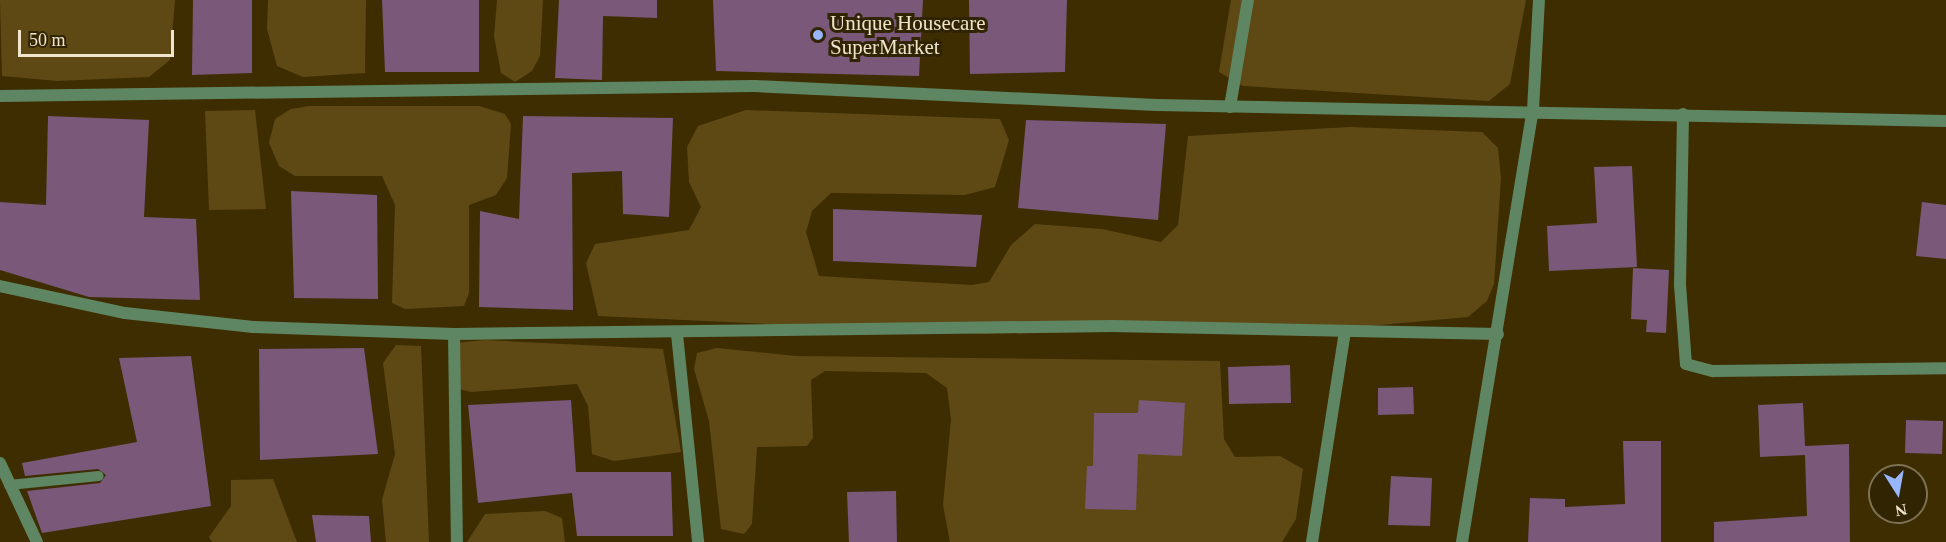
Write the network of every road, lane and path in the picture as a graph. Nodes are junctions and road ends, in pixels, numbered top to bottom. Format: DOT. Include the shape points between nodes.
graph roads {
  1 [pos="1248,0"];
  2 [pos="1539,0"];
  3 [pos="0,96"];
  4 [pos="1230,107"];
  5 [pos="1533,110"];
  6 [pos="1683,114"];
  7 [pos="1946,121"];
  8 [pos="0,286"];
  9 [pos="1345,332"];
  10 [pos="454,334"];
  11 [pos="677,334"];
  12 [pos="1498,334"];
  13 [pos="1946,368"];
  14 [pos="0,463"];
  15 [pos="99,476"];
  16 [pos="9,485"];
  17 [pos="37,542"];
  18 [pos="458,542"];
  19 [pos="698,542"];
  20 [pos="1312,542"];
  21 [pos="1462,542"];
  1 -- 4 [label="street"];
  2 -- 5 [label="street"];
  3 -- 4 [label="street" via="754,86"];
  4 -- 5 [label="street"];
  5 -- 6 [label="street"];
  5 -- 12 [label="street"];
  6 -- 7 [label="street"];
  6 -- 13 [label="street" via="1680,285 1686,364 1713,371"];
  8 -- 10 [label="street" via="125,313 253,327"];
  9 -- 11 [label="street" via="1112,327"];
  9 -- 12 [label="street"];
  9 -- 20 [label="street"];
  10 -- 11 [label="street"];
  10 -- 18 [label="street"];
  11 -- 19 [label="street" via="684,441"];
  12 -- 21 [label="street"];
  14 -- 16 [label="street"];
  15 -- 16 [label="lane"];
  16 -- 17 [label="street"];
}
